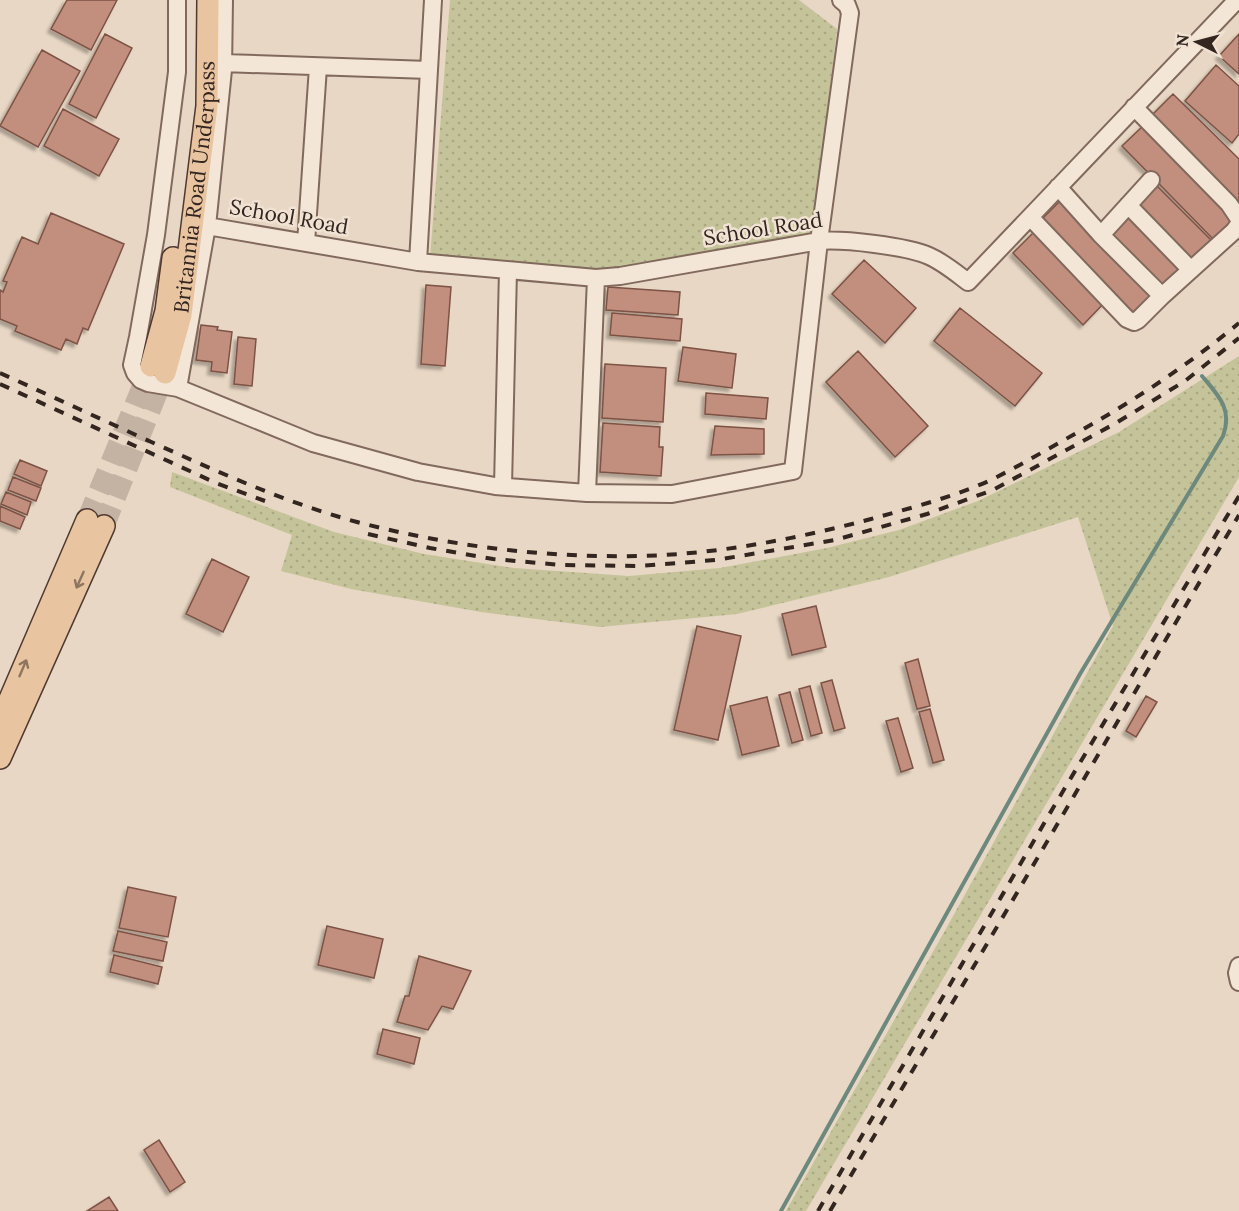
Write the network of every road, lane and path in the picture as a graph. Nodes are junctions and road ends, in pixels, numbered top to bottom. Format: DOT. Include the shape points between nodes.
graph roads {
  1 [pos="177,0"];
  2 [pos="194,0"];
  3 [pos="208,0"];
  4 [pos="224,0"];
  5 [pos="433,0"];
  6 [pos="841,0"];
  7 [pos="1237,0"];
  8 [pos="223,63"];
  9 [pos="318,67"];
  10 [pos="429,70"];
  11 [pos="1134,107"];
  12 [pos="1151,180"];
  13 [pos="1058,187"];
  14 [pos="1128,205"];
  15 [pos="1030,217"];
  16 [pos="1239,219"];
  17 [pos="1239,224"];
  18 [pos="207,226"];
  19 [pos="1101,235"];
  20 [pos="819,241"];
  21 [pos="306,243"];
  22 [pos="418,262"];
  23 [pos="508,270"];
  24 [pos="1191,270"];
  25 [pos="596,278"];
  26 [pos="1162,296"];
  27 [pos="165,376"];
  28 [pos="503,486"];
  29 [pos="587,493"];
  30 [pos="0,722"];
  31 [pos="0,758"];
  32 [pos="1239,966"];
  33 [pos="1239,982"];
  1 -- 27 [label="street" via="177,72 156,235 132,365 141,380 148,383"];
  2 -- 27 [label="main road, Britannia Road Underpass" via="193,106 166,311"];
  3 -- 27 [label="main road, Britannia Road Underpass" via="207,106 181,315"];
  4 -- 8 [label="street"];
  5 -- 10 [label="street"];
  6 -- 20 [label="street" via="850,13"];
  7 -- 11 [label="street, School Road"];
  8 -- 9 [label="street"];
  8 -- 18 [label="street"];
  9 -- 10 [label="street"];
  9 -- 21 [label="street"];
  10 -- 22 [label="street"];
  11 -- 13 [label="street, School Road"];
  11 -- 16 [label="street"];
  12 -- 14 [label="street"];
  13 -- 15 [label="street, School Road"];
  13 -- 19 [label="street"];
  14 -- 19 [label="street"];
  14 -- 24 [label="street"];
  15 -- 20 [label="street, School Road" via="968,282 929,256 838,239"];
  15 -- 26 [label="street" via="1127,319 1138,320"];
  17 -- 24 [label="street"];
  18 -- 21 [label="street, School Road"];
  18 -- 27 [label="street"];
  19 -- 26 [label="street"];
  20 -- 25 [label="street, School Road"];
  20 -- 29 [label="street" via="793,471 672,494"];
  21 -- 22 [label="street, School Road"];
  22 -- 23 [label="street, School Road"];
  23 -- 25 [label="street, School Road"];
  23 -- 28 [label="street"];
  24 -- 26 [label="street"];
  25 -- 29 [label="street"];
  27 -- 28 [label="street" via="313,443 418,472"];
  28 -- 29 [label="street"];
  30 -- 31 [label="main road, one-way" via="95,523"];
  32 -- 33 [label="street"];
}
